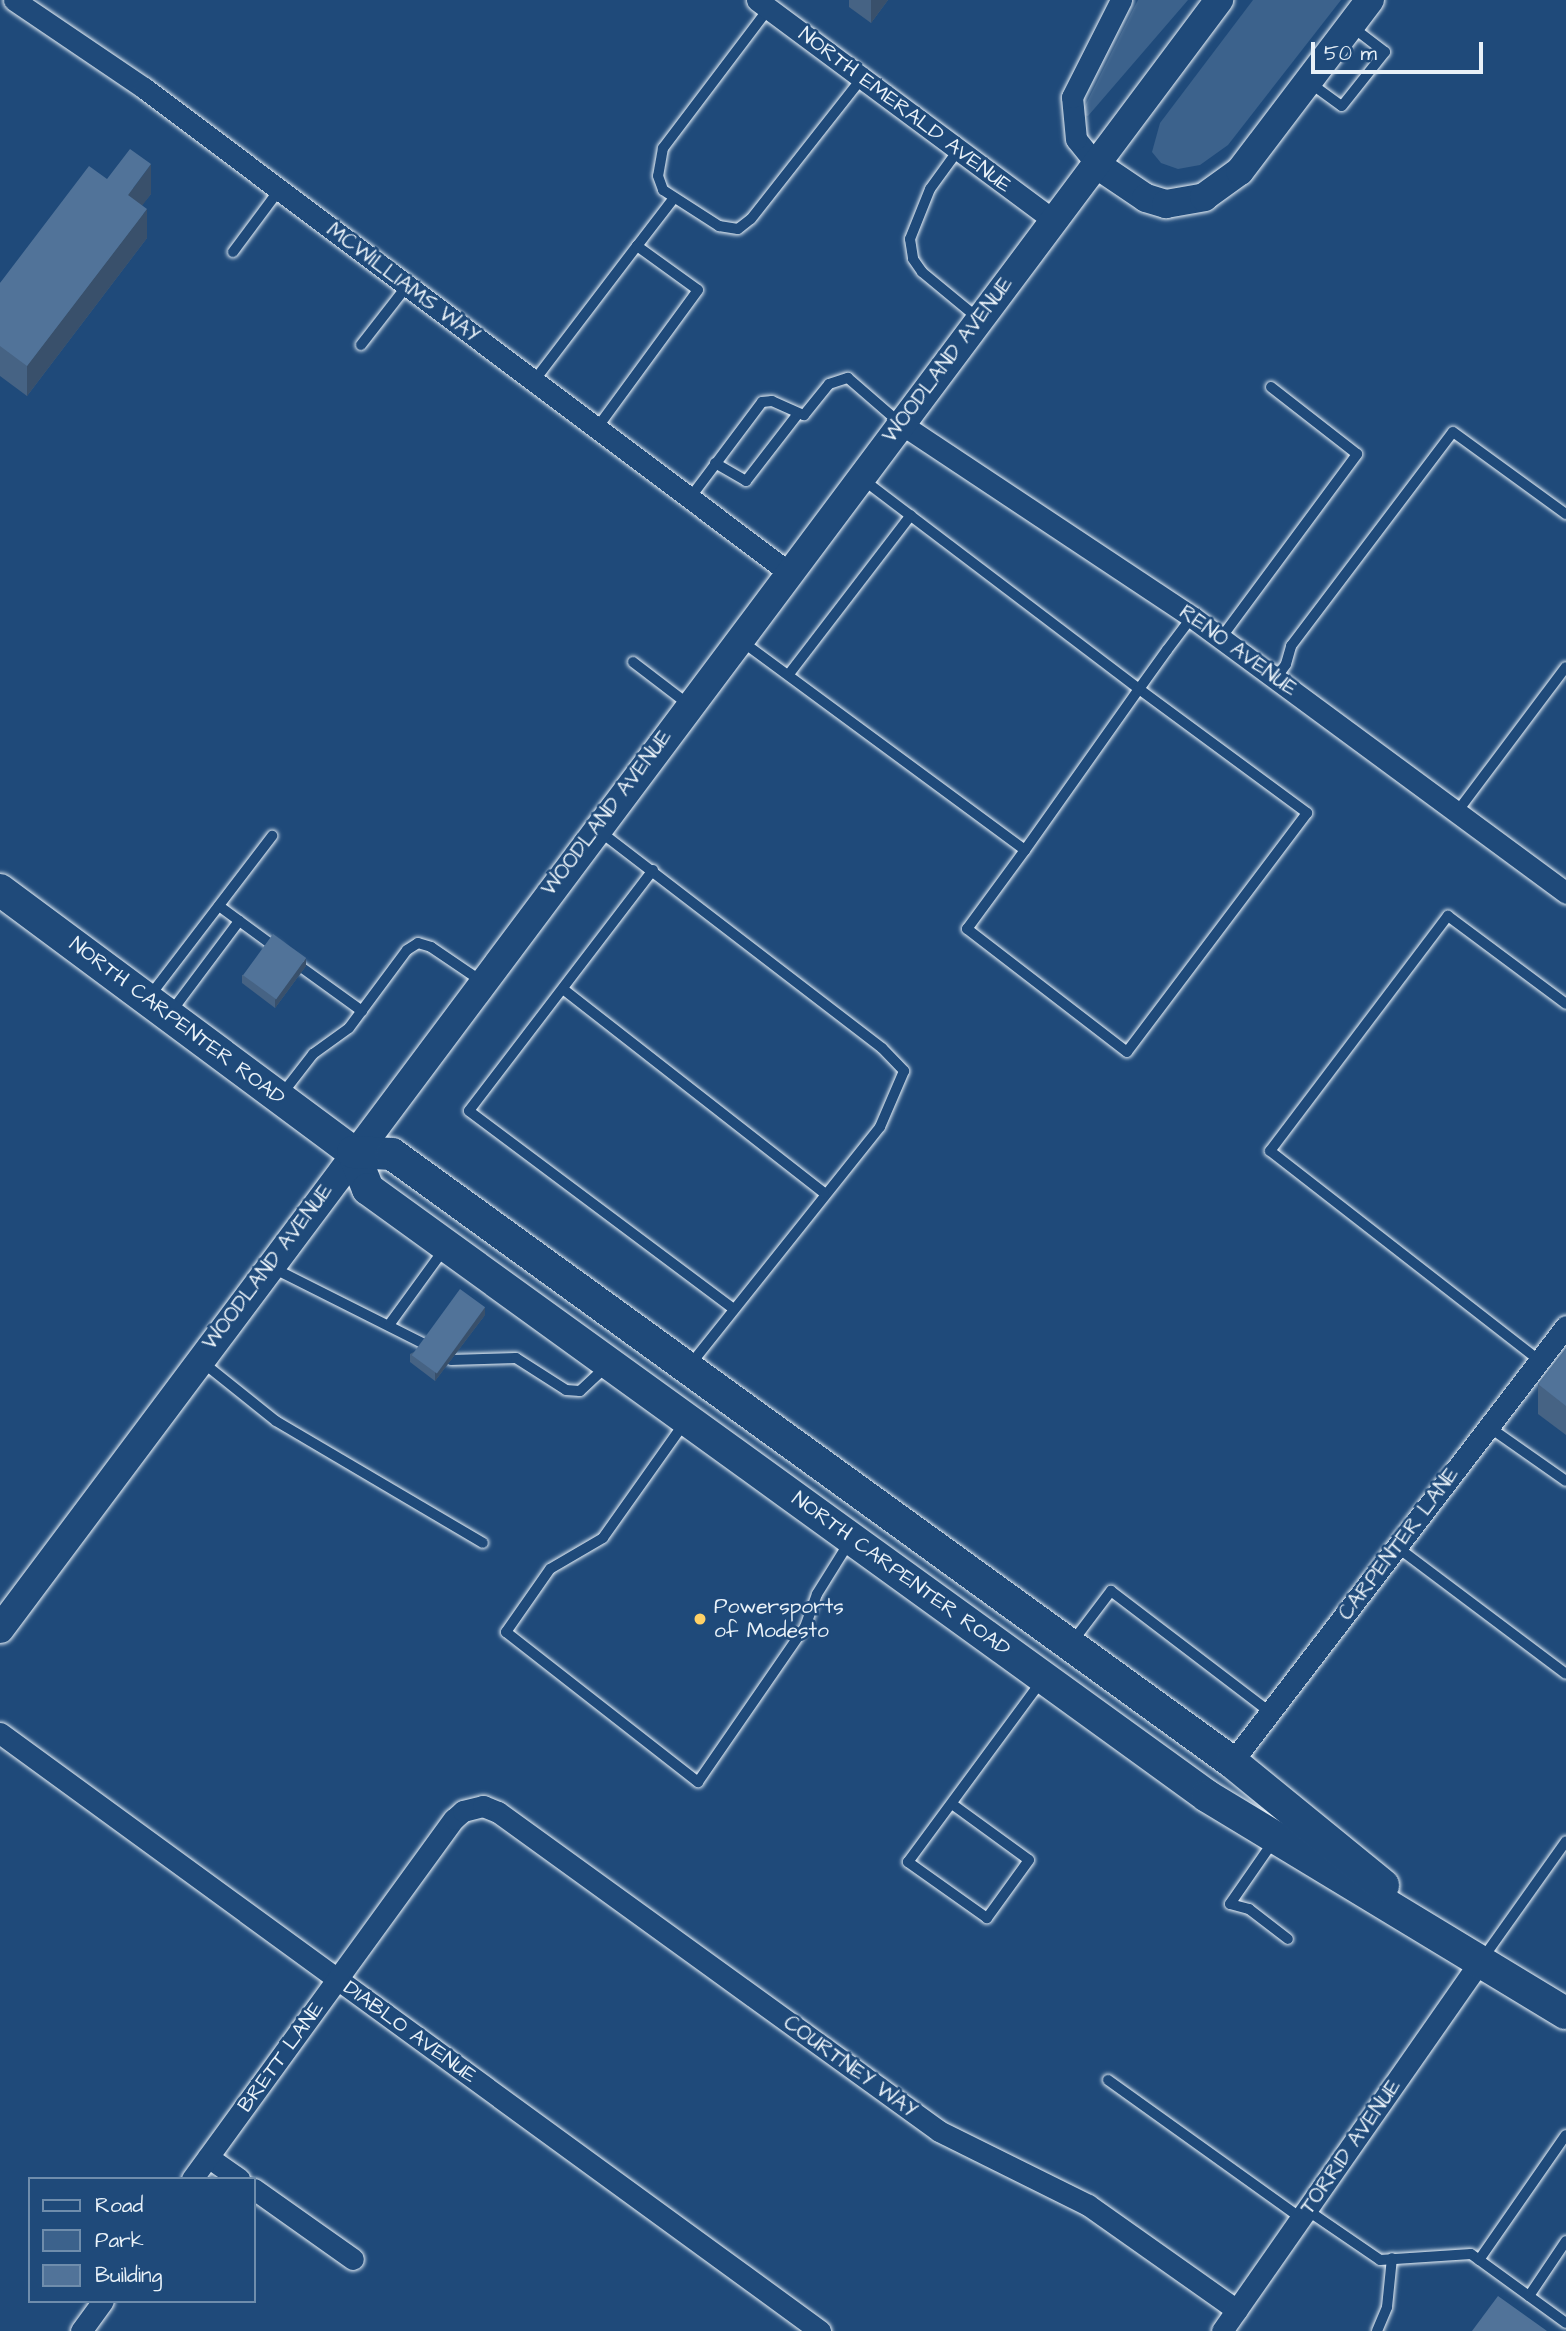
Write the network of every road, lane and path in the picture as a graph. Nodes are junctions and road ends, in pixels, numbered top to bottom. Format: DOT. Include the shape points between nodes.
graph roads {
  1 [pos="14,0"];
  2 [pos="1121,0"];
  3 [pos="1219,0"];
  4 [pos="1370,0"];
  5 [pos="763,4"];
  6 [pos="1351,26"];
  7 [pos="862,78"];
  8 [pos="1308,81"];
  9 [pos="958,149"];
  10 [pos="1097,165"];
  11 [pos="279,190"];
  12 [pos="674,198"];
  13 [pos="1054,220"];
  14 [pos="637,246"];
  15 [pos="233,253"];
  16 [pos="407,286"];
  17 [pos="979,319"];
  18 [pos="361,345"];
  19 [pos="534,381"];
  20 [pos="1271,387"];
  21 [pos="797,415"];
  22 [pos="900,423"];
  23 [pos="597,429"];
  24 [pos="715,463"];
  25 [pos="859,477"];
  26 [pos="690,498"];
  27 [pos="1566,514"];
  28 [pos="911,515"];
  29 [pos="787,571"];
  30 [pos="1192,617"];
  31 [pos="737,638"];
  32 [pos="1221,638"];
  33 [pos="633,663"];
  34 [pos="1566,667"];
  35 [pos="789,674"];
  36 [pos="1276,678"];
  37 [pos="1139,689"];
  38 [pos="688,704"];
  39 [pos="1457,812"];
  40 [pos="595,828"];
  41 [pos="272,836"];
  42 [pos="1025,850"];
  43 [pos="653,870"];
  44 [pos="0,890"];
  45 [pos="1566,892"];
  46 [pos="219,906"];
  47 [pos="239,921"];
  48 [pos="481,981"];
  49 [pos="563,989"];
  50 [pos="1566,1004"];
  51 [pos="158,1007"];
  52 [pos="362,1011"];
  53 [pos="280,1097"];
  54 [pos="354,1152"];
  55 [pos="824,1193"];
  56 [pos="447,1246"];
  57 [pos="269,1266"];
  58 [pos="734,1309"];
  59 [pos="388,1325"];
  60 [pos="1566,1326"];
  61 [pos="424,1344"];
  62 [pos="199,1359"];
  63 [pos="451,1360"];
  64 [pos="1539,1361"];
  65 [pos="609,1364"];
  66 [pos="687,1368"];
  67 [pos="1489,1427"];
  68 [pos="699,1428"];
  69 [pos="1566,1481"];
  70 [pos="904,1525"];
  71 [pos="852,1539"];
  72 [pos="483,1543"];
  73 [pos="1397,1547"];
  74 [pos="0,1629"];
  75 [pos="996,1643"];
  76 [pos="1070,1645"];
  77 [pos="1566,1674"];
  78 [pos="1044,1678"];
  79 [pos="1270,1713"];
  80 [pos="0,1733"];
  81 [pos="1232,1762"];
  82 [pos="952,1804"];
  83 [pos="475,1806"];
  84 [pos="1276,1838"];
  85 [pos="1566,1841"];
  86 [pos="1288,1939"];
  87 [pos="1479,1963"];
  88 [pos="337,1979"];
  89 [pos="1566,2012"];
  90 [pos="1108,2080"];
  91 [pos="1566,2134"];
  92 [pos="208,2157"];
  93 [pos="193,2177"];
  94 [pos="236,2177"];
  95 [pos="256,2190"];
  96 [pos="1304,2214"];
  97 [pos="1566,2241"];
  98 [pos="1392,2258"];
  99 [pos="353,2259"];
  100 [pos="1479,2260"];
  101 [pos="1529,2296"];
  102 [pos="102,2303"];
  103 [pos="1237,2311"];
  104 [pos="1566,2323"];
  105 [pos="82,2331"];
  106 [pos="820,2331"];
  107 [pos="1222,2331"];
  108 [pos="1377,2331"];
  1 -- 11 [label="street, MCWILLIAMS WAY" via="144,88"];
  2 -- 10 [label="street" via="1072,97 1076,139"];
  3 -- 10 [label="street, WOODLAND AVENUE"];
  4 -- 6 [label="street"];
  5 -- 7 [label="street, NORTH EMERALD AVENUE"];
  5 -- 12 [label="lane" via="663,148 658,176 663,190"];
  6 -- 8 [label="street"];
  6 -- 8 [label="lane" via="1385,52 1342,106"];
  7 -- 9 [label="street, NORTH EMERALD AVENUE"];
  7 -- 12 [label="lane" via="751,219 738,229 719,226"];
  8 -- 10 [label="street" via="1240,171 1204,197 1166,204 1146,198"];
  9 -- 13 [label="street, NORTH EMERALD AVENUE"];
  9 -- 17 [label="lane" via="930,189 910,239 913,259 922,272"];
  10 -- 13 [label="street, WOODLAND AVENUE"];
  11 -- 15 [label="lane"];
  11 -- 16 [label="street, MCWILLIAMS WAY"];
  12 -- 14 [label="lane"];
  13 -- 17 [label="street, WOODLAND AVENUE"];
  14 -- 19 [label="lane"];
  14 -- 23 [label="lane" via="698,290"];
  16 -- 18 [label="lane"];
  16 -- 19 [label="street, MCWILLIAMS WAY"];
  17 -- 22 [label="street, WOODLAND AVENUE"];
  19 -- 23 [label="street, MCWILLIAMS WAY"];
  20 -- 32 [label="lane" via="1357,454"];
  21 -- 22 [label="lane" via="810,411 829,384 848,378"];
  21 -- 24 [label="lane" via="781,404 762,402"];
  21 -- 24 [label="lane" via="746,481"];
  22 -- 25 [label="street, WOODLAND AVENUE"];
  22 -- 30 [label="street, RENO AVENUE"];
  23 -- 26 [label="street, MCWILLIAMS WAY"];
  24 -- 26 [label="lane"];
  25 -- 28 [label="lane"];
  25 -- 29 [label="street, WOODLAND AVENUE"];
  26 -- 29 [label="street, MCWILLIAMS WAY"];
  27 -- 36 [label="lane" via="1453,432 1291,646"];
  28 -- 35 [label="lane"];
  28 -- 37 [label="lane"];
  29 -- 31 [label="street, WOODLAND AVENUE"];
  30 -- 32 [label="street, RENO AVENUE"];
  30 -- 37 [label="lane"];
  31 -- 35 [label="lane"];
  31 -- 38 [label="street, WOODLAND AVENUE"];
  32 -- 36 [label="street, RENO AVENUE"];
  33 -- 38 [label="lane"];
  34 -- 39 [label="lane"];
  35 -- 42 [label="lane"];
  36 -- 39 [label="street, RENO AVENUE"];
  37 -- 42 [label="lane"];
  37 -- 42 [label="lane" via="1307,813 1127,1052 967,929"];
  38 -- 40 [label="street, WOODLAND AVENUE"];
  39 -- 45 [label="street, RENO AVENUE"];
  40 -- 43 [label="lane"];
  40 -- 48 [label="street, WOODLAND AVENUE"];
  41 -- 46 [label="lane"];
  43 -- 49 [label="lane"];
  43 -- 55 [label="lane" via="904,1071 880,1127"];
  44 -- 51 [label="main road, NORTH CARPENTER ROAD"];
  46 -- 47 [label="lane"];
  46 -- 51 [label="lane"];
  47 -- 51 [label="lane"];
  47 -- 52 [label="lane"];
  48 -- 52 [label="lane" via="418,943 407,950"];
  48 -- 54 [label="street, WOODLAND AVENUE"];
  49 -- 55 [label="lane"];
  49 -- 58 [label="lane" via="469,1111"];
  50 -- 64 [label="lane" via="1448,916 1270,1151"];
  51 -- 53 [label="main road, NORTH CARPENTER ROAD"];
  52 -- 53 [label="lane" via="338,1038 313,1054"];
  53 -- 54 [label="main road, NORTH CARPENTER ROAD"];
  54 -- 56 [label="main road, NORTH CARPENTER ROAD" via="368,1189"];
  54 -- 57 [label="street, WOODLAND AVENUE"];
  54 -- 66 [label="main road, NORTH CARPENTER ROAD" via="392,1154"];
  55 -- 58 [label="lane"];
  56 -- 59 [label="lane"];
  56 -- 65 [label="main road, NORTH CARPENTER ROAD"];
  57 -- 59 [label="lane"];
  57 -- 62 [label="street, WOODLAND AVENUE"];
  58 -- 66 [label="lane"];
  59 -- 61 [label="lane"];
  60 -- 64 [label="street, CARPENTER LANE"];
  62 -- 72 [label="lane" via="276,1421"];
  62 -- 74 [label="street, WOODLAND AVENUE"];
  63 -- 65 [label="lane" via="516,1358 566,1390 580,1391"];
  64 -- 67 [label="street, CARPENTER LANE"];
  65 -- 68 [label="main road, NORTH CARPENTER ROAD"];
  66 -- 70 [label="main road, NORTH CARPENTER ROAD"];
  67 -- 69 [label="lane"];
  67 -- 73 [label="street, CARPENTER LANE"];
  68 -- 70 [label="main road" via="774,1453 878,1530 894,1533"];
  68 -- 71 [label="main road, NORTH CARPENTER ROAD"];
  68 -- 71 [label="lane" via="603,1538 550,1569 506,1632 698,1782 805,1627 817,1594"];
  70 -- 76 [label="main road, NORTH CARPENTER ROAD"];
  71 -- 75 [label="main road, NORTH CARPENTER ROAD"];
  73 -- 77 [label="lane"];
  73 -- 79 [label="street, CARPENTER LANE"];
  75 -- 78 [label="main road, NORTH CARPENTER ROAD"];
  75 -- 81 [label="main road" via="1055,1662 1199,1769 1215,1773"];
  76 -- 79 [label="lane" via="1111,1591"];
  76 -- 81 [label="main road, NORTH CARPENTER ROAD"];
  78 -- 82 [label="lane"];
  78 -- 84 [label="main road, NORTH CARPENTER ROAD" via="1207,1796"];
  79 -- 81 [label="street, CARPENTER LANE"];
  80 -- 88 [label="street, DIABLO AVENUE"];
  81 -- 87 [label="main road, NORTH CARPENTER ROAD"];
  82 -- 82 [label="lane" via="908,1862 987,1918 1030,1860"];
  83 -- 88 [label="street, BRETT LANE" via="454,1819"];
  83 -- 103 [label="street, COURTNEY WAY" via="498,1812 939,2131 1088,2205"];
  84 -- 86 [label="lane" via="1230,1904 1249,1909"];
  84 -- 87 [label="main road, NORTH CARPENTER ROAD"];
  85 -- 87 [label="lane"];
  87 -- 89 [label="main road, NORTH CARPENTER ROAD"];
  87 -- 96 [label="street, TORRID AVENUE"];
  88 -- 92 [label="street, BRETT LANE"];
  88 -- 106 [label="street, DIABLO AVENUE"];
  90 -- 96 [label="lane"];
  91 -- 100 [label="lane"];
  92 -- 93 [label="street, BRETT LANE"];
  92 -- 94 [label="street"];
  95 -- 99 [label="street"];
  96 -- 98 [label="lane" via="1380,2260"];
  96 -- 103 [label="street, TORRID AVENUE"];
  97 -- 101 [label="lane"];
  98 -- 100 [label="lane" via="1471,2253"];
  98 -- 108 [label="lane" via="1387,2307"];
  100 -- 101 [label="lane"];
  101 -- 104 [label="lane"];
  102 -- 105 [label="street"];
  103 -- 107 [label="street, TORRID AVENUE"];
}
